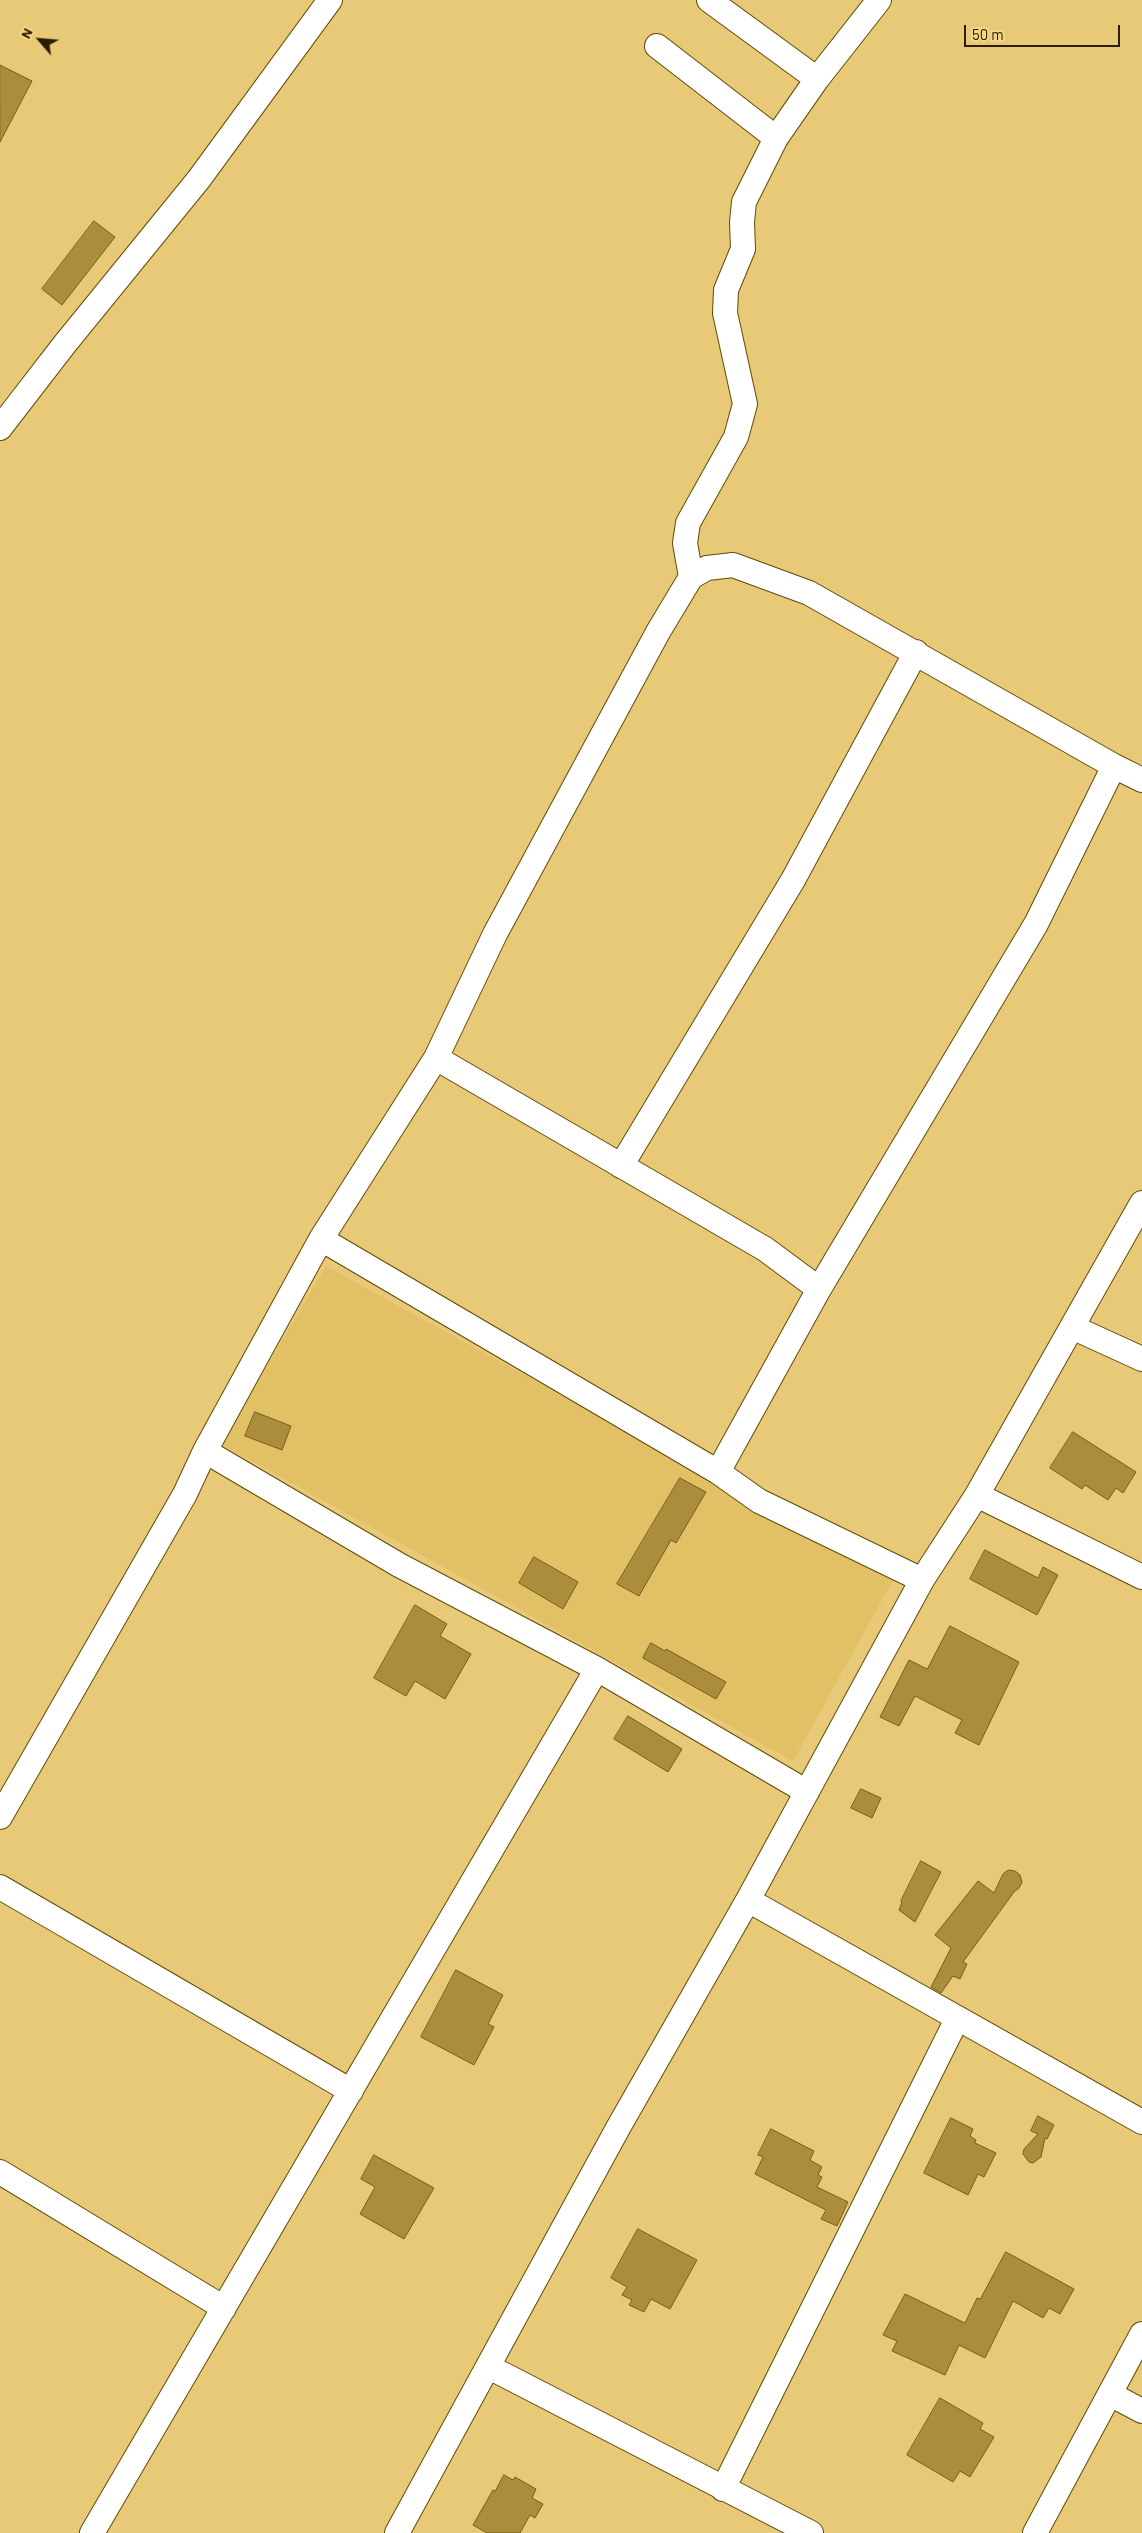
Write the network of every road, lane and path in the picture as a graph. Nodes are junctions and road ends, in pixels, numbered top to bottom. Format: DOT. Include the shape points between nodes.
graph roads {
  1 [pos="330,0"];
  2 [pos="709,0"];
  3 [pos="879,0"];
  4 [pos="657,46"];
  5 [pos="817,79"];
  6 [pos="776,138"];
  7 [pos="0,428"];
  8 [pos="691,577"];
  9 [pos="916,652"];
  10 [pos="1114,766"];
  11 [pos="1142,780"];
  12 [pos="436,1058"];
  13 [pos="621,1166"];
  14 [pos="1142,1203"];
  15 [pos="321,1239"];
  16 [pos="819,1288"];
  17 [pos="1072,1327"];
  18 [pos="1142,1359"];
  19 [pos="205,1450"];
  20 [pos="718,1472"];
  21 [pos="977,1495"];
  22 [pos="1142,1577"];
  23 [pos="922,1580"];
  24 [pos="597,1669"];
  25 [pos="806,1792"];
  26 [pos="0,1817"];
  27 [pos="0,1887"];
  28 [pos="748,1900"];
  29 [pos="958,2019"];
  30 [pos="351,2091"];
  31 [pos="1142,2122"];
  32 [pos="0,2172"];
  33 [pos="224,2308"];
  34 [pos="1142,2334"];
  35 [pos="488,2367"];
  36 [pos="1110,2394"];
  37 [pos="1142,2411"];
  38 [pos="724,2489"];
  39 [pos="92,2533"];
  40 [pos="397,2533"];
  41 [pos="811,2533"];
  42 [pos="1035,2533"];
  1 -- 7 [label="street" via="199,179"];
  2 -- 5 [label="street"];
  3 -- 5 [label="street"];
  4 -- 6 [label="street"];
  5 -- 6 [label="street"];
  6 -- 8 [label="street" via="744,202 743,249 726,290 726,313 745,404 736,437 688,524 685,543"];
  8 -- 9 [label="street" via="707,568 733,565 809,593"];
  8 -- 12 [label="street" via="495,934"];
  9 -- 10 [label="street"];
  9 -- 13 [label="street" via="793,880"];
  10 -- 11 [label="street"];
  10 -- 16 [label="street" via="1036,924"];
  12 -- 13 [label="street"];
  12 -- 15 [label="street"];
  13 -- 16 [label="street" via="765,1249"];
  14 -- 17 [label="street"];
  15 -- 19 [label="street"];
  15 -- 20 [label="street"];
  16 -- 20 [label="street"];
  17 -- 18 [label="street"];
  17 -- 21 [label="street"];
  19 -- 24 [label="street" via="399,1565"];
  19 -- 26 [label="street" via="185,1494"];
  20 -- 23 [label="street" via="759,1501"];
  21 -- 22 [label="street"];
  21 -- 23 [label="street"];
  23 -- 25 [label="street"];
  24 -- 25 [label="street"];
  24 -- 30 [label="street"];
  25 -- 28 [label="street"];
  27 -- 30 [label="street"];
  28 -- 29 [label="street"];
  28 -- 35 [label="street" via="618,2128"];
  29 -- 31 [label="street"];
  29 -- 38 [label="street"];
  30 -- 33 [label="street"];
  32 -- 33 [label="street"];
  33 -- 39 [label="street"];
  34 -- 36 [label="street"];
  35 -- 38 [label="street"];
  35 -- 40 [label="street"];
  36 -- 37 [label="street"];
  36 -- 42 [label="street"];
  38 -- 41 [label="street"];
}
